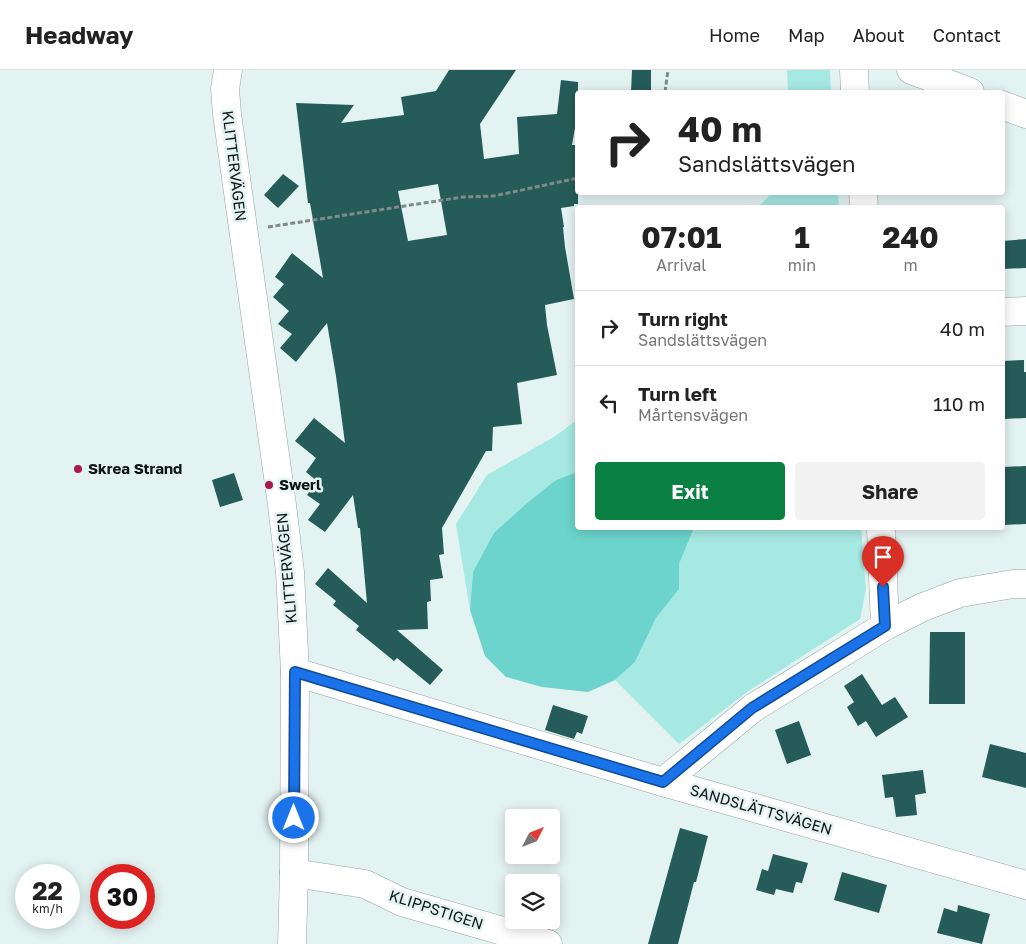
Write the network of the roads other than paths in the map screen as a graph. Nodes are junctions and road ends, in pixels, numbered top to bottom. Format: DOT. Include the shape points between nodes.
graph roads {
  1 [pos="854,70"];
  2 [pos="911,70"];
  3 [pos="227,73"];
  4 [pos="856,90"];
  5 [pos="965,90"];
  6 [pos="1005,106"];
  7 [pos="1026,114"];
  8 [pos="1026,311"];
  9 [pos="1005,312"];
  10 [pos="881,530"];
  11 [pos="1026,584"];
  12 [pos="885,626"];
  13 [pos="295,672"];
  14 [pos="663,782"];
  15 [pos="294,873"];
  16 [pos="1026,885"];
  17 [pos="292,944"];
  18 [pos="548,944"];
  1 -- 4 [label="street"];
  2 -- 5 [label="street"];
  3 -- 13 [label="street, KLITTERVÄGEN" via="227,114 290,572"];
  6 -- 7 [label="street"];
  8 -- 9 [label="street"];
  10 -- 12 [label="street"];
  11 -- 12 [label="street" via="960,593"];
  12 -- 14 [label="street" via="752,708"];
  13 -- 14 [label="street, SANDSLÄTTSVÄGEN"];
  13 -- 15 [label="street, KLITTERVÄGEN"];
  14 -- 16 [label="street, SANDSLÄTTSVÄGEN"];
  15 -- 17 [label="street, KLITTERVÄGEN"];
  15 -- 18 [label="street, KLIPPSTIGEN" via="365,884 402,902"];
}
